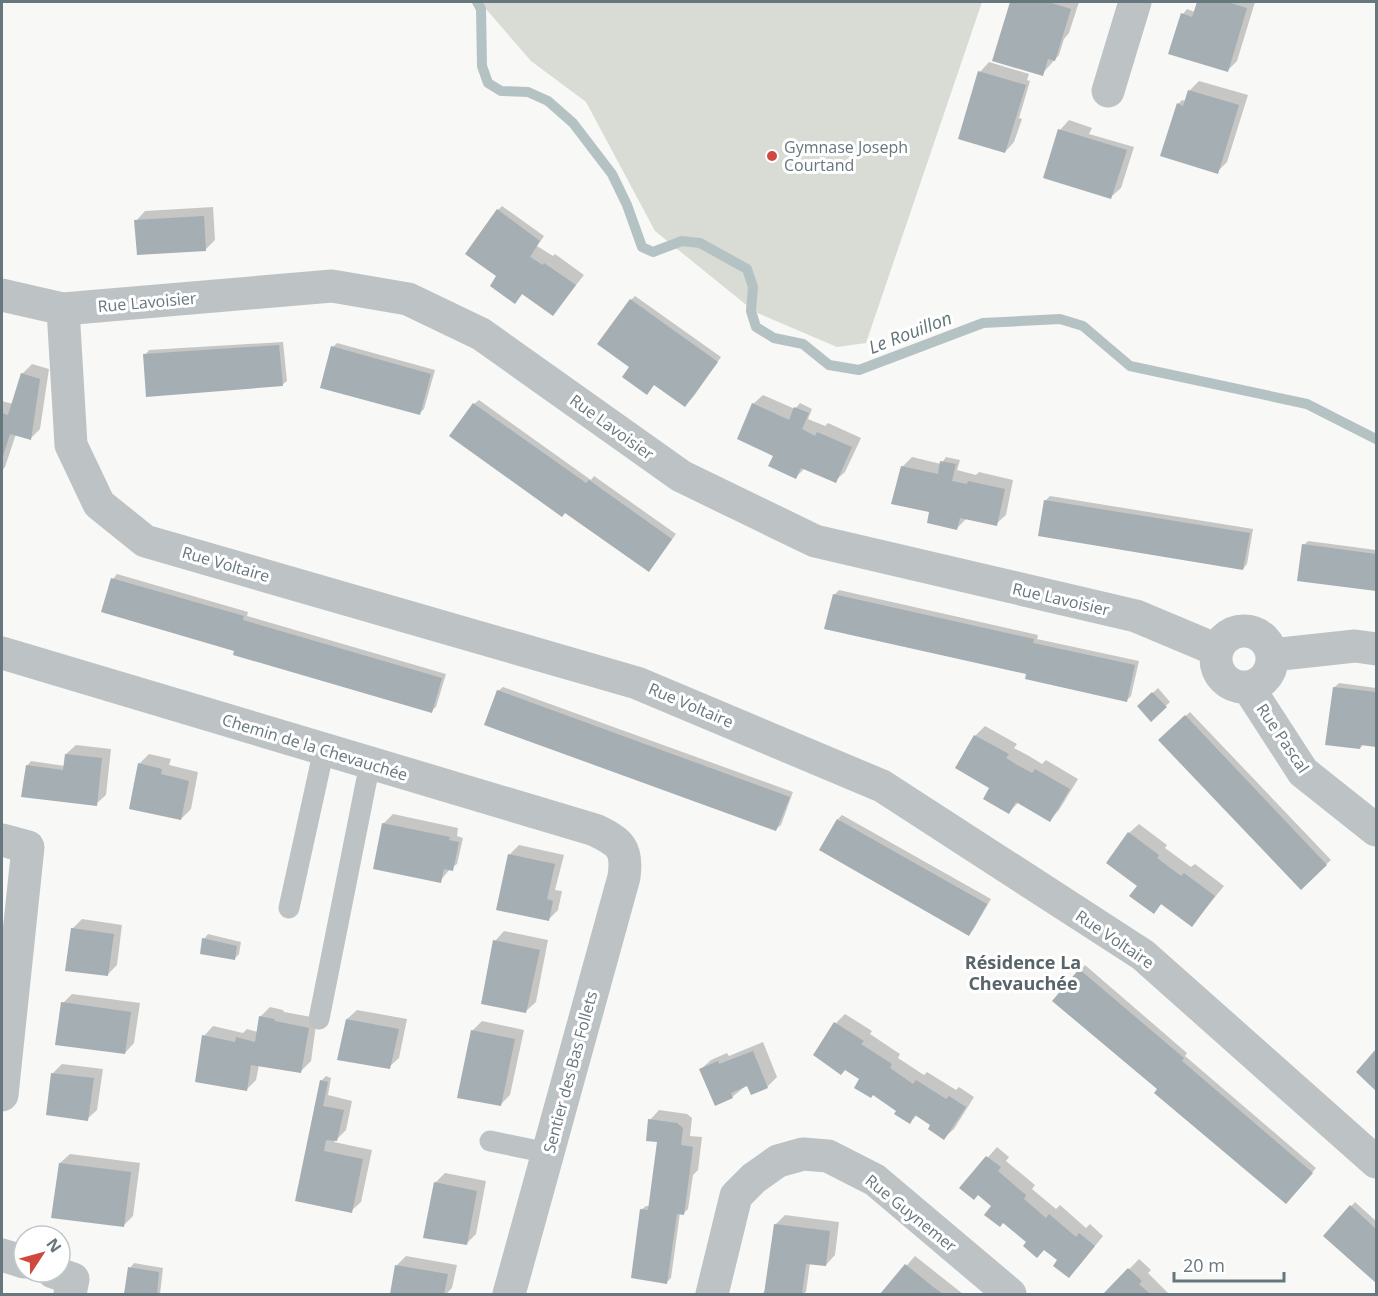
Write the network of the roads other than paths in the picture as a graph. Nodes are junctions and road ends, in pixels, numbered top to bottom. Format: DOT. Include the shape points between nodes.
graph roads {
  1 [pos="1135,2"];
  2 [pos="1108,91"];
  3 [pos="2,295"];
  4 [pos="63,309"];
  5 [pos="1377,649"];
  6 [pos="1217,650"];
  7 [pos="2,653"];
  8 [pos="1272,655"];
  9 [pos="1248,687"];
  10 [pos="324,750"];
  11 [pos="370,763"];
  12 [pos="1377,830"];
  13 [pos="2,840"];
  14 [pos="623,849"];
  15 [pos="289,908"];
  16 [pos="320,1019"];
  17 [pos="2,1095"];
  18 [pos="490,1141"];
  19 [pos="548,1153"];
  20 [pos="1377,1162"];
  21 [pos="509,1294"];
  22 [pos="712,1294"];
  23 [pos="1010,1294"];
  1 -- 2 [label="street"];
  3 -- 4 [label="street, Rue Lavoisier"];
  4 -- 6 [label="street, Rue Lavoisier" via="332,286 408,299 481,334 681,476 815,541 1136,616"];
  4 -- 20 [label="street, Rue Voltaire" via="71,445 99,504 145,541 637,683 882,786 1143,955"];
  5 -- 8 [label="street" via="1355,646"];
  6 -- 8 [label="street" via="1232,633 1248,631 1263,638"];
  6 -- 9 [label="street" via="1221,676 1239,687"];
  7 -- 10 [label="street, Chemin de la Chevauchée"];
  8 -- 9 [label="street" via="1269,673 1258,684"];
  9 -- 12 [label="street, Rue Pascal" via="1303,772"];
  10 -- 11 [label="street, Chemin de la Chevauchée"];
  10 -- 15 [label="lane"];
  11 -- 14 [label="street, Chemin de la Chevauchée" via="595,830"];
  11 -- 16 [label="lane"];
  13 -- 17 [label="street" via="28,847"];
  14 -- 19 [label="street, Sentier des Bas Follets" via="624,877"];
  18 -- 19 [label="lane"];
  19 -- 21 [label="street, Sentier des Bas Follets"];
  22 -- 23 [label="street, Rue Guynemer" via="736,1196 778,1161 802,1154 828,1156 875,1180"];
}
